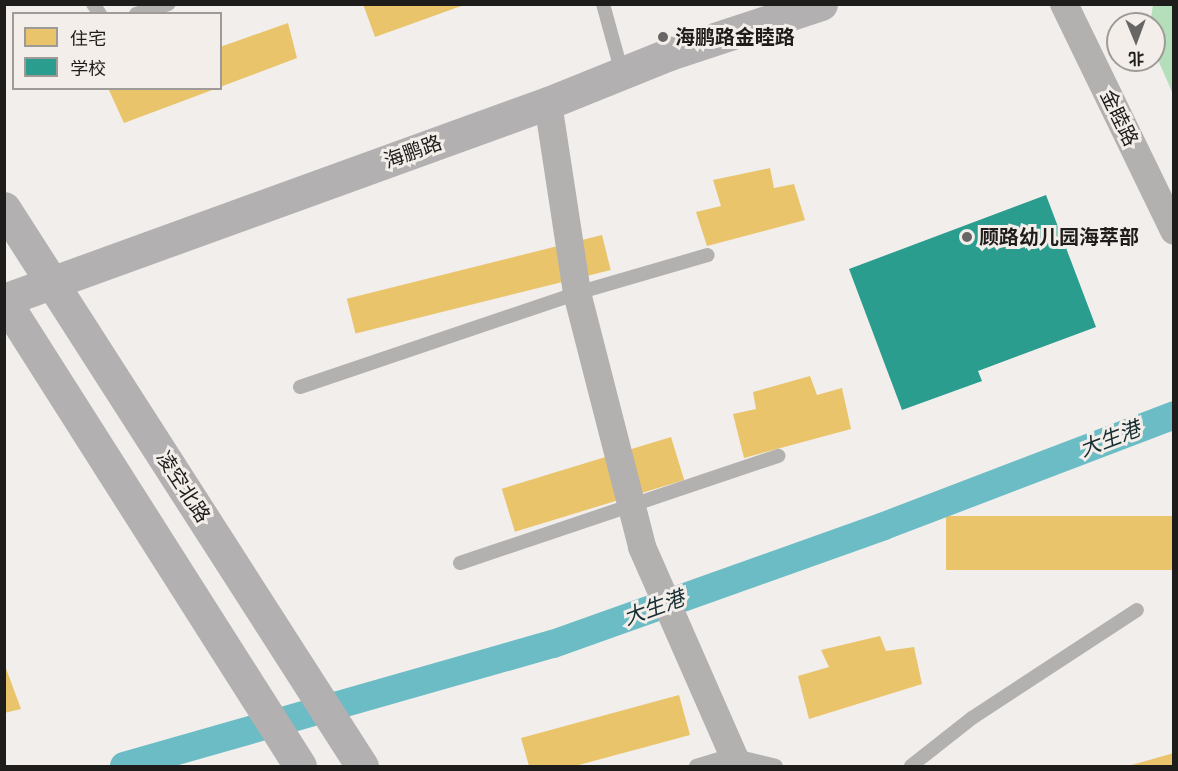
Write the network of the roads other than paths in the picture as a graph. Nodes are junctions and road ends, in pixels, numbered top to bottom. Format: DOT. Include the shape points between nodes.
graph roads {
  1 [pos="169,4"];
  2 [pos="603,4"];
  3 [pos="821,4"];
  4 [pos="1064,4"];
  5 [pos="143,12"];
  6 [pos="622,75"];
  7 [pos="548,103"];
  8 [pos="4,208"];
  9 [pos="1173,231"];
  10 [pos="708,255"];
  11 [pos="51,280"];
  12 [pos="577,293"];
  13 [pos="4,300"];
  14 [pos="300,387"];
  15 [pos="778,456"];
  16 [pos="630,503"];
  17 [pos="460,563"];
  18 [pos="1137,610"];
  19 [pos="734,761"];
  20 [pos="359,762"];
  21 [pos="300,766"];
  22 [pos="696,766"];
  23 [pos="776,766"];
  24 [pos="911,766"];
  1 -- 5 [label="lane"];
  2 -- 6 [label="lane"];
  3 -- 6 [label="main road, 海鹏路" via="669,54"];
  4 -- 9 [label="street, 金睦路"];
  6 -- 7 [label="main road, 海鹏路"];
  7 -- 11 [label="main road, 海鹏路"];
  7 -- 12 [label="street"];
  8 -- 11 [label="main road, 凌空北路"];
  10 -- 12 [label="lane"];
  11 -- 13 [label="main road, 海鹏路"];
  11 -- 20 [label="main road, 凌空北路"];
  12 -- 14 [label="lane"];
  12 -- 16 [label="street"];
  13 -- 21 [label="main road"];
  15 -- 16 [label="lane"];
  16 -- 17 [label="lane"];
  16 -- 19 [label="street" via="642,547"];
  18 -- 24 [label="lane" via="972,718"];
  19 -- 22 [label="lane"];
  19 -- 23 [label="lane"];
}
